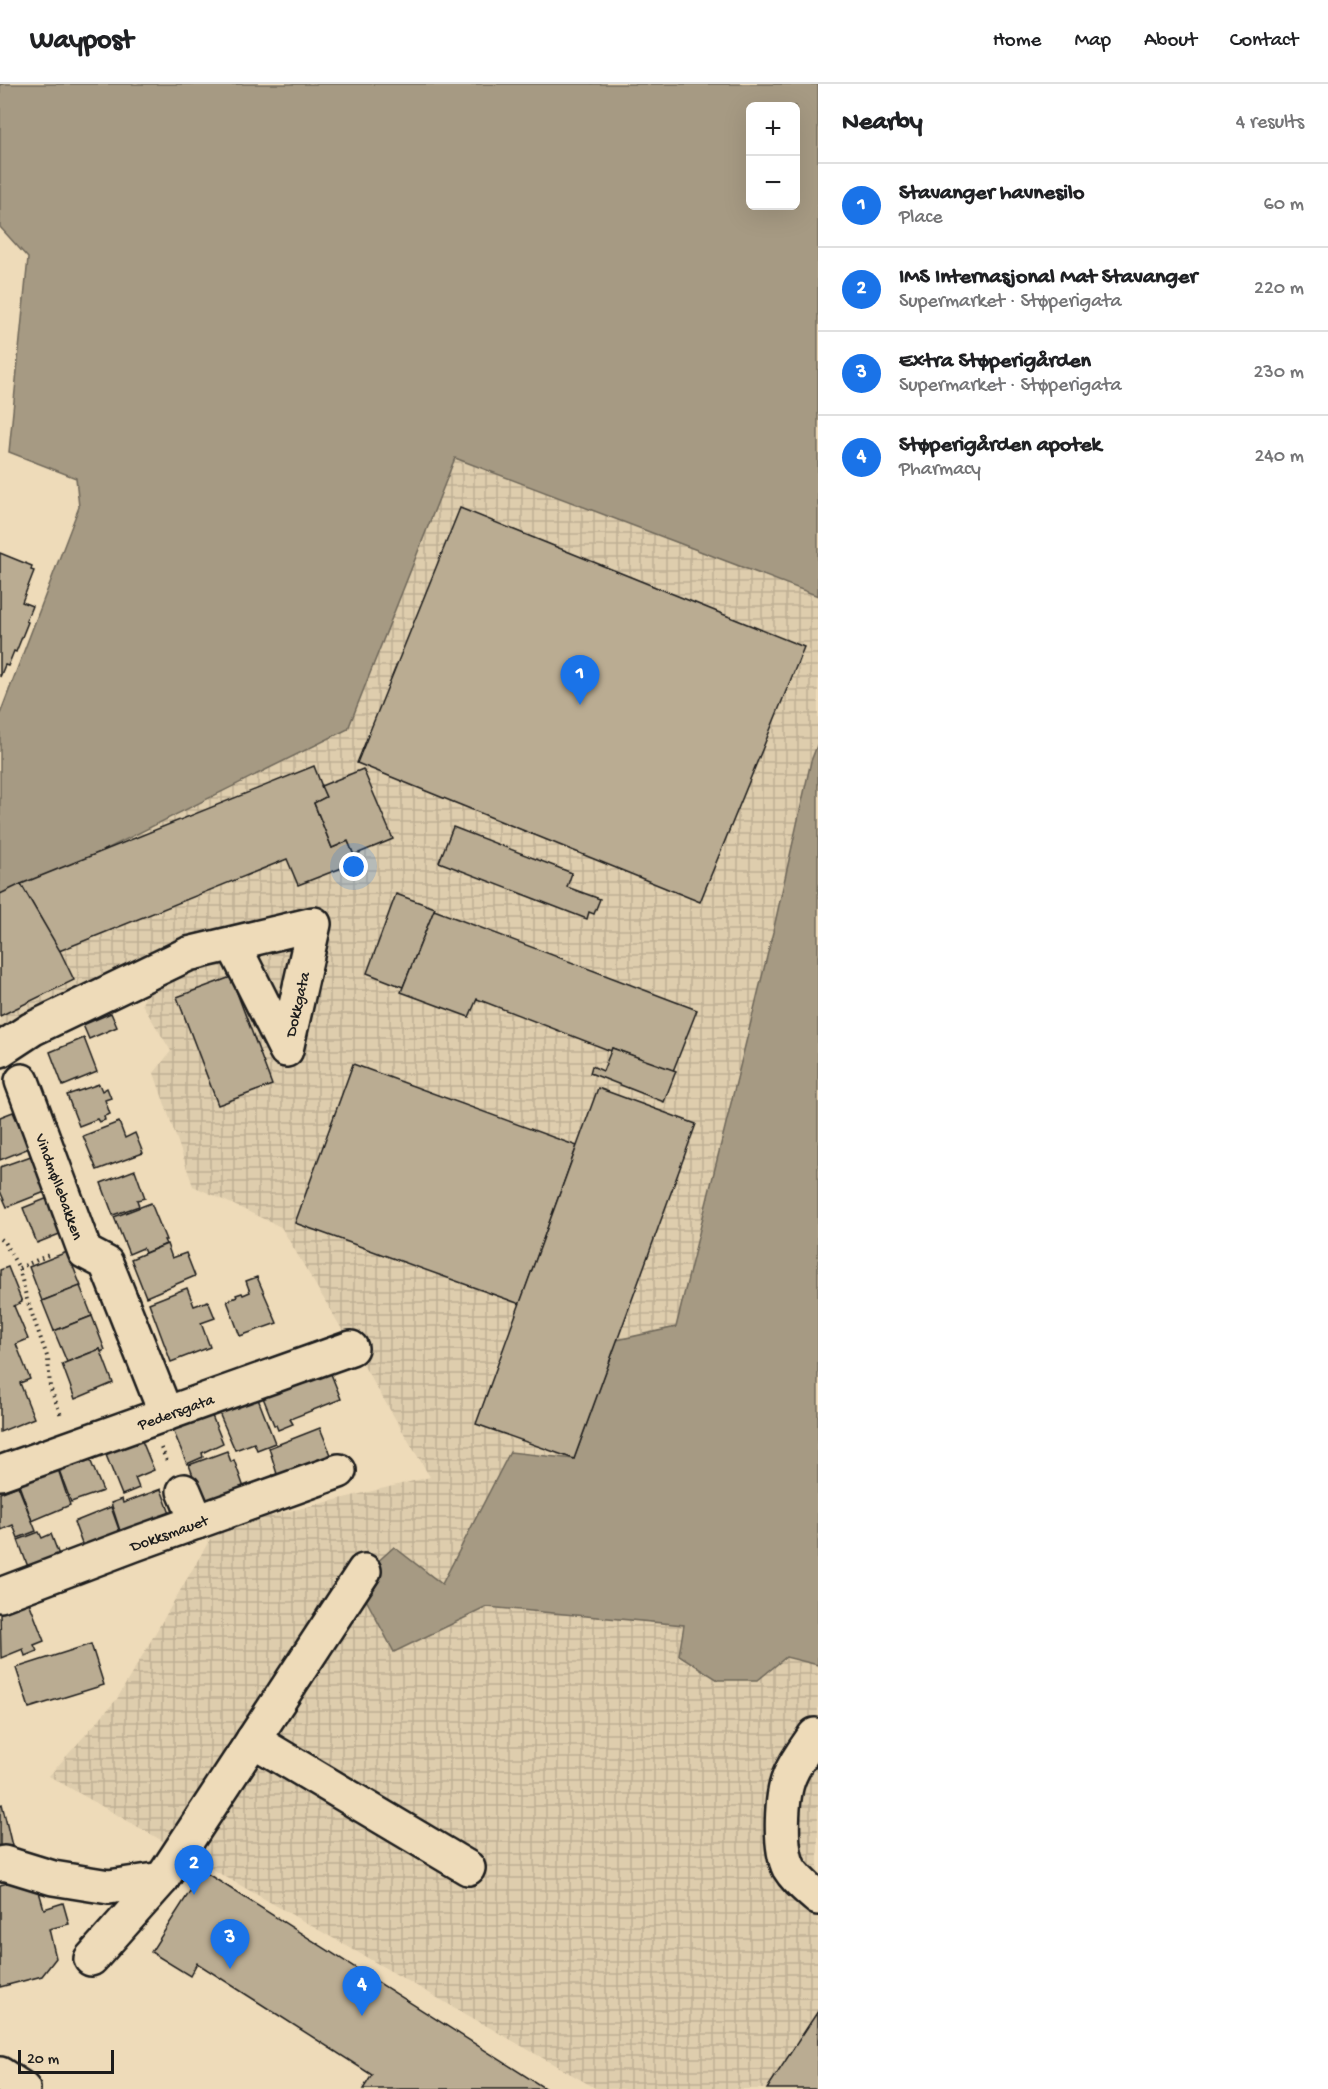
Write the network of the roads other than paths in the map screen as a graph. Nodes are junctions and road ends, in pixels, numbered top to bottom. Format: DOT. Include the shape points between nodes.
graph roads {
  1 [pos="233,944"];
  2 [pos="0,1050"];
  3 [pos="22,1081"];
  4 [pos="351,1348"];
  5 [pos="158,1417"];
  6 [pos="339,1471"];
  7 [pos="0,1473"];
  8 [pos="184,1491"];
  9 [pos="197,1522"];
  10 [pos="364,1571"];
  11 [pos="0,1595"];
  12 [pos="815,1736"];
  13 [pos="253,1740"];
  14 [pos="0,1864"];
  15 [pos="468,1868"];
  16 [pos="162,1879"];
  17 [pos="810,1891"];
  18 [pos="91,1959"];
  19 [pos="0,2074"];
  20 [pos="23,2089"];
  1 -- 2 [label="street" via="188,954 32,1029"];
  3 -- 5 [label="street, Vindmøllebakken" via="85,1252 106,1263"];
  4 -- 5 [label="street, Pedersgata"];
  5 -- 7 [label="street, Pedersgata"];
  6 -- 9 [label="street, Dokksmauet"];
  8 -- 9 [label="street"];
  9 -- 11 [label="street, Dokksmauet"];
  10 -- 13 [label="street"];
  12 -- 17 [label="street" via="796,1763 785,1789 784,1849 790,1870"];
  13 -- 15 [label="street"];
  13 -- 16 [label="street"];
  14 -- 16 [label="street" via="109,1887"];
  16 -- 18 [label="street"];
  19 -- 20 [label="street"];
}
